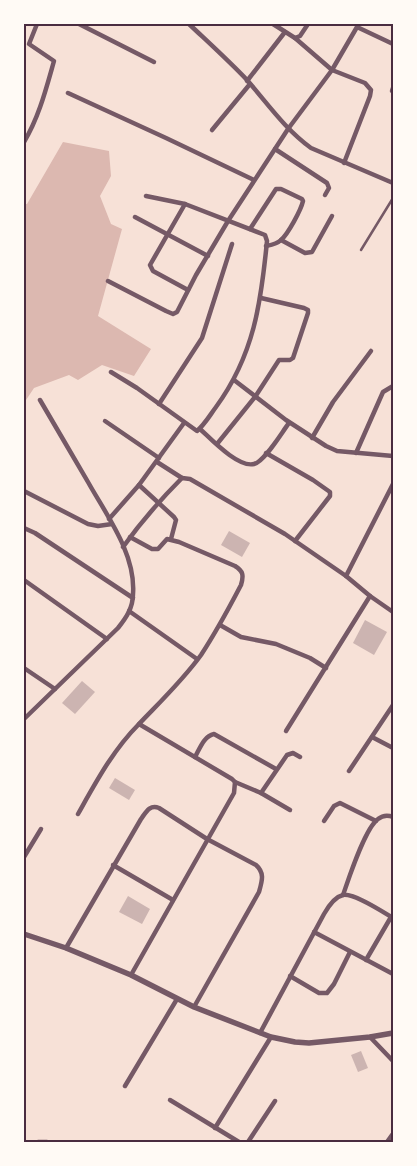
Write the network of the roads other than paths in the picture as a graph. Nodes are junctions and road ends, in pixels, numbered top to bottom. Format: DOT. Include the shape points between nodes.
graph roads {
  1 [pos="37,24"];
  2 [pos="79,24"];
  3 [pos="189,24"];
  4 [pos="273,24"];
  5 [pos="308,24"];
  6 [pos="285,32"];
  7 [pos="295,38"];
  8 [pos="393,44"];
  9 [pos="154,62"];
  10 [pos="332,70"];
  11 [pos="249,83"];
  12 [pos="68,93"];
  13 [pos="288,129"];
  14 [pos="212,130"];
  15 [pos="24,142"];
  16 [pos="274,149"];
  17 [pos="344,163"];
  18 [pos="254,180"];
  19 [pos="393,183"];
  20 [pos="325,195"];
  21 [pos="146,196"];
  22 [pos="393,198"];
  23 [pos="185,204"];
  24 [pos="332,216"];
  25 [pos="135,217"];
  26 [pos="228,221"];
  27 [pos="250,229"];
  28 [pos="168,234"];
  29 [pos="281,240"];
  30 [pos="232,244"];
  31 [pos="266,246"];
  32 [pos="360,250"];
  33 [pos="208,256"];
  34 [pos="108,281"];
  35 [pos="188,290"];
  36 [pos="261,298"];
  37 [pos="372,351"];
  38 [pos="111,372"];
  39 [pos="234,380"];
  40 [pos="393,386"];
  41 [pos="255,397"];
  42 [pos="40,400"];
  43 [pos="159,404"];
  44 [pos="105,421"];
  45 [pos="289,422"];
  46 [pos="184,423"];
  47 [pos="200,429"];
  48 [pos="312,438"];
  49 [pos="217,444"];
  50 [pos="266,453"];
  51 [pos="356,453"];
  52 [pos="393,456"];
  53 [pos="158,460"];
  54 [pos="182,478"];
  55 [pos="393,484"];
  56 [pos="139,485"];
  57 [pos="24,490"];
  58 [pos="158,502"];
  59 [pos="108,518"];
  60 [pos="112,524"];
  61 [pos="24,528"];
  62 [pos="130,537"];
  63 [pos="171,539"];
  64 [pos="295,541"];
  65 [pos="123,547"];
  66 [pos="346,576"];
  67 [pos="24,580"];
  68 [pos="370,596"];
  69 [pos="133,598"];
  70 [pos="129,611"];
  71 [pos="393,612"];
  72 [pos="220,625"];
  73 [pos="107,639"];
  74 [pos="197,659"];
  75 [pos="24,668"];
  76 [pos="326,668"];
  77 [pos="55,689"];
  78 [pos="393,705"];
  79 [pos="24,719"];
  80 [pos="139,724"];
  81 [pos="286,731"];
  82 [pos="372,737"];
  83 [pos="393,748"];
  84 [pos="195,757"];
  85 [pos="300,757"];
  86 [pos="276,769"];
  87 [pos="349,770"];
  88 [pos="235,782"];
  89 [pos="261,793"];
  90 [pos="290,810"];
  91 [pos="78,814"];
  92 [pos="393,817"];
  93 [pos="324,821"];
  94 [pos="376,821"];
  95 [pos="41,829"];
  96 [pos="207,839"];
  97 [pos="24,857"];
  98 [pos="113,865"];
  99 [pos="343,895"];
  100 [pos="173,900"];
  101 [pos="392,917"];
  102 [pos="314,932"];
  103 [pos="24,934"];
  104 [pos="66,948"];
  105 [pos="350,952"];
  106 [pos="366,960"];
  107 [pos="393,974"];
  108 [pos="131,975"];
  109 [pos="290,976"];
  110 [pos="177,999"];
  111 [pos="194,1007"];
  112 [pos="260,1033"];
  113 [pos="393,1033"];
  114 [pos="271,1036"];
  115 [pos="370,1037"];
  116 [pos="393,1061"];
  117 [pos="125,1086"];
  118 [pos="170,1100"];
  119 [pos="275,1101"];
  120 [pos="215,1128"];
  121 [pos="393,1136"];
  122 [pos="38,1142"];
  123 [pos="47,1142"];
  124 [pos="238,1142"];
  125 [pos="248,1142"];
  126 [pos="387,1142"];
  1 -- 15 [label="street" via="29,44 54,61 45,93"];
  2 -- 9 [label="street"];
  3 -- 11 [label="street"];
  4 -- 6 [label="street"];
  5 -- 7 [label="street"];
  6 -- 7 [label="street"];
  6 -- 11 [label="street"];
  7 -- 10 [label="street"];
  8 -- 10 [label="street" via="357,27"];
  10 -- 13 [label="street"];
  10 -- 17 [label="street" via="365,82 371,90"];
  11 -- 13 [label="street"];
  11 -- 14 [label="street"];
  12 -- 18 [label="street"];
  13 -- 16 [label="street"];
  13 -- 17 [label="street" via="310,148"];
  16 -- 18 [label="street"];
  16 -- 20 [label="street" via="327,183 329,188"];
  17 -- 19 [label="street"];
  18 -- 26 [label="street"];
  21 -- 23 [label="street"];
  22 -- 32 [label="lane"];
  23 -- 26 [label="street"];
  23 -- 28 [label="street"];
  24 -- 29 [label="street" via="312,252 305,253"];
  25 -- 28 [label="street"];
  26 -- 27 [label="street"];
  26 -- 33 [label="street"];
  27 -- 29 [label="street" via="275,191 281,189 303,201"];
  27 -- 31 [label="street" via="265,235"];
  28 -- 33 [label="street"];
  28 -- 35 [label="street" via="151,262 151,268"];
  29 -- 31 [label="street"];
  30 -- 43 [label="street" via="202,338"];
  31 -- 36 [label="street"];
  33 -- 35 [label="street"];
  34 -- 35 [label="street" via="172,314 177,312"];
  36 -- 39 [label="street" via="250,341"];
  36 -- 41 [label="street" via="309,312 292,360 279,360"];
  37 -- 48 [label="street" via="332,402"];
  38 -- 43 [label="street"];
  39 -- 41 [label="street"];
  39 -- 47 [label="street"];
  40 -- 51 [label="street" via="383,392"];
  41 -- 45 [label="street"];
  41 -- 49 [label="street"];
  42 -- 59 [label="street"];
  43 -- 46 [label="street"];
  44 -- 53 [label="street"];
  45 -- 48 [label="street"];
  45 -- 50 [label="street"];
  46 -- 47 [label="street" via="195,430"];
  46 -- 53 [label="street"];
  47 -- 49 [label="street"];
  48 -- 51 [label="street" via="337,451"];
  49 -- 50 [label="street" via="231,456 247,463 255,463"];
  50 -- 64 [label="street" via="330,492"];
  51 -- 52 [label="street"];
  53 -- 54 [label="street"];
  53 -- 56 [label="street"];
  54 -- 58 [label="street"];
  54 -- 64 [label="street" via="197,482"];
  55 -- 66 [label="street"];
  56 -- 58 [label="street"];
  56 -- 59 [label="street"];
  57 -- 60 [label="street" via="88,524"];
  58 -- 62 [label="street"];
  58 -- 63 [label="street" via="176,520"];
  59 -- 60 [label="street"];
  60 -- 65 [label="street"];
  61 -- 69 [label="street"];
  62 -- 63 [label="street" via="158,550 167,539"];
  62 -- 65 [label="street"];
  63 -- 72 [label="street" via="242,572 241,584"];
  64 -- 66 [label="street"];
  65 -- 69 [label="street" via="132,574"];
  66 -- 68 [label="street"];
  67 -- 73 [label="street"];
  68 -- 71 [label="street"];
  68 -- 76 [label="street"];
  69 -- 70 [label="street"];
  70 -- 73 [label="street"];
  70 -- 74 [label="street"];
  72 -- 74 [label="street"];
  72 -- 76 [label="street" via="241,637 276,644"];
  73 -- 77 [label="street"];
  74 -- 80 [label="street"];
  75 -- 77 [label="street"];
  76 -- 81 [label="street"];
  77 -- 79 [label="street"];
  78 -- 82 [label="street"];
  80 -- 84 [label="street"];
  80 -- 91 [label="street" via="109,759"];
  82 -- 83 [label="street"];
  82 -- 87 [label="street"];
  84 -- 86 [label="street" via="208,735 214,734"];
  84 -- 88 [label="street"];
  85 -- 86 [label="street" via="293,753 287,755"];
  86 -- 89 [label="street"];
  88 -- 89 [label="street"];
  88 -- 96 [label="street" via="234,793"];
  89 -- 90 [label="street"];
  92 -- 94 [label="street" via="385,815"];
  93 -- 94 [label="street" via="340,803"];
  94 -- 99 [label="street" via="367,834"];
  95 -- 97 [label="street"];
  96 -- 98 [label="street" via="155,806 141,819"];
  96 -- 100 [label="street"];
  96 -- 111 [label="street" via="256,864 263,876 259,892"];
  98 -- 100 [label="street"];
  98 -- 104 [label="street"];
  99 -- 101 [label="street"];
  99 -- 102 [label="street" via="328,906"];
  100 -- 108 [label="street"];
  101 -- 106 [label="street"];
  102 -- 105 [label="street"];
  102 -- 109 [label="street"];
  103 -- 104 [label="street"];
  104 -- 108 [label="street"];
  105 -- 106 [label="street"];
  105 -- 109 [label="street" via="327,993 319,993"];
  106 -- 107 [label="street"];
  108 -- 110 [label="street"];
  109 -- 112 [label="street"];
  110 -- 111 [label="street"];
  110 -- 117 [label="street"];
  111 -- 112 [label="street"];
  112 -- 114 [label="street"];
  113 -- 115 [label="street"];
  114 -- 115 [label="street" via="309,1043"];
  114 -- 120 [label="street"];
  115 -- 116 [label="street"];
  118 -- 120 [label="street"];
  119 -- 125 [label="street"];
  120 -- 124 [label="street"];
  121 -- 126 [label="street"];
  122 -- 123 [label="street"];
}
